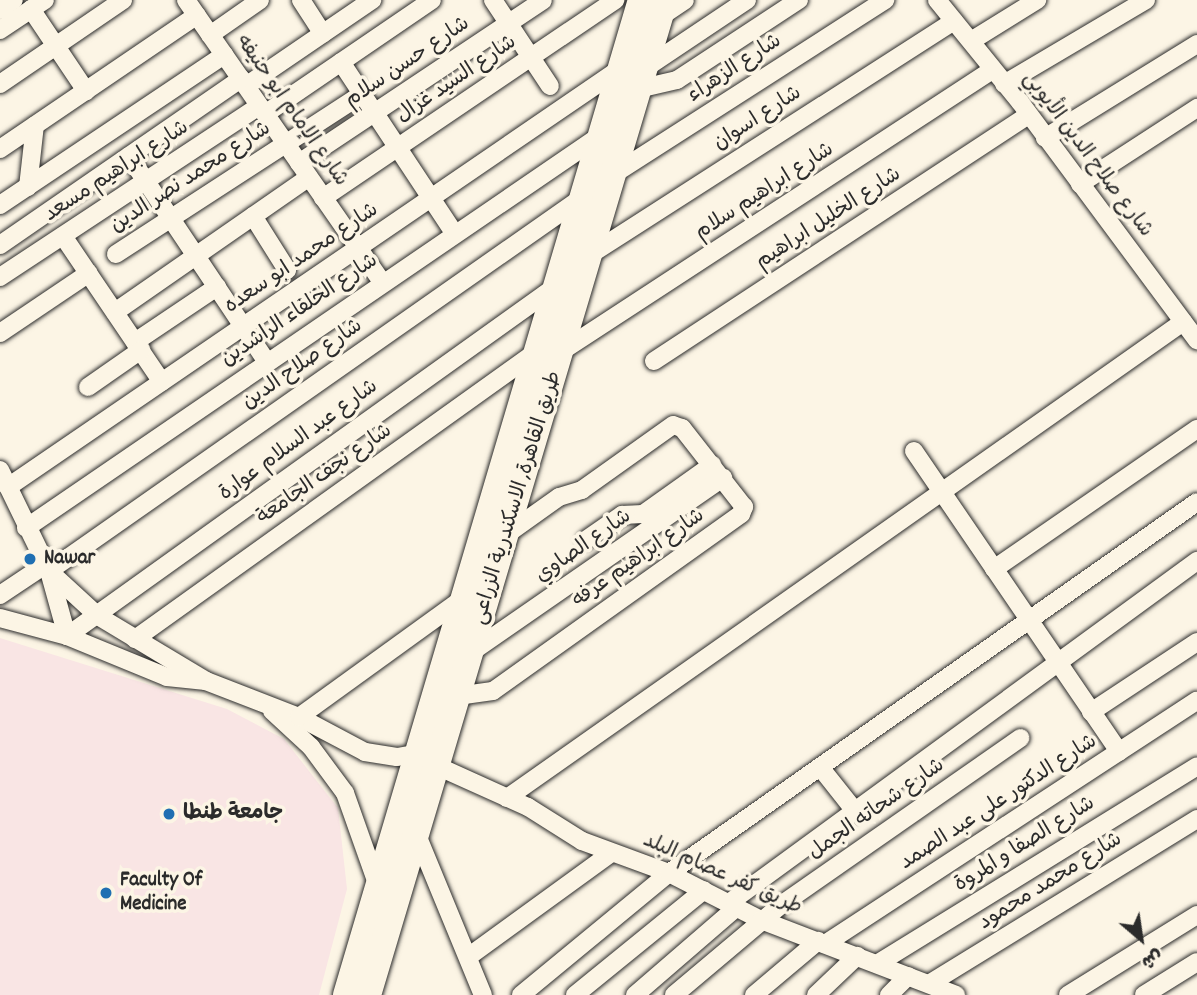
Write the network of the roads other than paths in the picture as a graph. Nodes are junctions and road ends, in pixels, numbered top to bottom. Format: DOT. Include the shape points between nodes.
graph roads {
  1 [pos="14,0"];
  2 [pos="123,0"];
  3 [pos="260,0"];
  4 [pos="300,0"];
  5 [pos="372,0"];
  6 [pos="432,0"];
  7 [pos="543,0"];
  8 [pos="615,0"];
  9 [pos="685,0"];
  10 [pos="747,0"];
  11 [pos="799,0"];
  12 [pos="885,0"];
  13 [pos="937,0"];
  14 [pos="1037,0"];
  15 [pos="1146,0"];
  16 [pos="499,2"];
  17 [pos="38,4"];
  18 [pos="193,6"];
  19 [pos="656,6"];
  20 [pos="0,10"];
  21 [pos="954,21"];
  22 [pos="508,23"];
  23 [pos="0,30"];
  24 [pos="323,33"];
  25 [pos="210,35"];
  26 [pos="971,41"];
  27 [pos="1197,44"];
  28 [pos="56,46"];
  29 [pos="224,55"];
  30 [pos="531,57"];
  31 [pos="341,62"];
  32 [pos="634,76"];
  33 [pos="998,77"];
  34 [pos="243,82"];
  35 [pos="0,84"];
  36 [pos="550,86"];
  37 [pos="86,90"];
  38 [pos="362,94"];
  39 [pos="1197,108"];
  40 [pos="262,110"];
  41 [pos="375,112"];
  42 [pos="1029,115"];
  43 [pos="35,125"];
  44 [pos="601,135"];
  45 [pos="1045,138"];
  46 [pos="286,144"];
  47 [pos="398,147"];
  48 [pos="0,149"];
  49 [pos="129,156"];
  50 [pos="304,170"];
  51 [pos="609,177"];
  52 [pos="146,181"];
  53 [pos="1080,184"];
  54 [pos="27,187"];
  55 [pos="583,197"];
  56 [pos="323,198"];
  57 [pos="431,198"];
  58 [pos="0,205"];
  59 [pos="253,216"];
  60 [pos="171,219"];
  61 [pos="454,233"];
  62 [pos="63,236"];
  63 [pos="0,245"];
  64 [pos="358,248"];
  65 [pos="116,254"];
  66 [pos="196,256"];
  67 [pos="588,256"];
  68 [pos="287,270"];
  69 [pos="89,273"];
  70 [pos="0,277"];
  71 [pos="382,282"];
  72 [pos="558,284"];
  73 [pos="217,287"];
  74 [pos="114,312"];
  75 [pos="1183,322"];
  76 [pos="243,327"];
  77 [pos="0,333"];
  78 [pos="1197,340"];
  79 [pos="138,346"];
  80 [pos="552,350"];
  81 [pos="266,361"];
  82 [pos="654,361"];
  83 [pos="162,382"];
  84 [pos="88,387"];
  85 [pos="1197,429"];
  86 [pos="914,451"];
  87 [pos="0,470"];
  88 [pos="718,472"];
  89 [pos="8,487"];
  90 [pos="943,494"];
  91 [pos="1197,502"];
  92 [pos="26,528"];
  93 [pos="507,534"];
  94 [pos="586,540"];
  95 [pos="1197,561"];
  96 [pos="47,568"];
  97 [pos="994,569"];
  98 [pos="468,594"];
  99 [pos="0,595"];
  100 [pos="98,616"];
  101 [pos="0,618"];
  102 [pos="1029,620"];
  103 [pos="67,636"];
  104 [pos="135,639"];
  105 [pos="1197,642"];
  106 [pos="470,653"];
  107 [pos="1058,662"];
  108 [pos="206,681"];
  109 [pos="457,696"];
  110 [pos="1197,701"];
  111 [pos="267,706"];
  112 [pos="1091,712"];
  113 [pos="299,717"];
  114 [pos="1020,738"];
  115 [pos="1119,752"];
  116 [pos="428,759"];
  117 [pos="1197,766"];
  118 [pos="820,767"];
  119 [pos="507,797"];
  120 [pos="855,811"];
  121 [pos="1197,819"];
  122 [pos="417,835"];
  123 [pos="611,852"];
  124 [pos="669,873"];
  125 [pos="378,886"];
  126 [pos="704,890"];
  127 [pos="733,905"];
  128 [pos="1197,915"];
  129 [pos="761,920"];
  130 [pos="822,943"];
  131 [pos="857,956"];
  132 [pos="468,957"];
  133 [pos="1197,962"];
  134 [pos="877,964"];
  135 [pos="908,976"];
  136 [pos="929,984"];
  137 [pos="346,995"];
  138 [pos="368,995"];
  139 [pos="483,995"];
  140 [pos="521,995"];
  141 [pos="575,995"];
  142 [pos="635,995"];
  143 [pos="674,995"];
  144 [pos="754,995"];
  145 [pos="816,995"];
  146 [pos="889,995"];
  147 [pos="956,995"];
  148 [pos="1068,995"];
  149 [pos="1144,995"];
  1 -- 20 [label="street"];
  2 -- 28 [label="street"];
  3 -- 25 [label="street"];
  4 -- 24 [label="street"];
  5 -- 24 [label="street"];
  6 -- 31 [label="street, شارع ابراهيم مسعد"];
  7 -- 22 [label="street, شارع حسن سلام"];
  8 -- 30 [label="street, شارع السيد غزال"];
  9 -- 19 [label="street"];
  10 -- 32 [label="street, شارع محمد ابو سعده"];
  11 -- 32 [label="street" via="677,80"];
  12 -- 51 [label="street, شارع الزهراء"];
  13 -- 21 [label="street, شارع صلاح الدين الأيوبي"];
  14 -- 26 [label="street"];
  15 -- 33 [label="street, شارع ابراهيم سلام"];
  16 -- 22 [label="street"];
  17 -- 23 [label="street"];
  17 -- 28 [label="street"];
  18 -- 25 [label="street, شارع الإمام ابو حنيفه"];
  18 -- 37 [label="street"];
  19 -- 32 [label="highway, طريق القاهرة, الاسكندرية الزراعى"];
  21 -- 26 [label="street, شارع صلاح الدين الأيوبي"];
  21 -- 67 [label="street, شارع اسوان"];
  22 -- 30 [label="street"];
  22 -- 41 [label="street, شارع حسن سلام"];
  24 -- 34 [label="street"];
  25 -- 29 [label="street, شارع الإمام ابو حنيفه"];
  26 -- 33 [label="street, شارع صلاح الدين الأيوبي"];
  27 -- 45 [label="street"];
  28 -- 35 [label="street"];
  28 -- 37 [label="street"];
  29 -- 34 [label="street, شارع الإمام ابو حنيفه"];
  29 -- 54 [label="street"];
  30 -- 36 [label="street"];
  30 -- 47 [label="street, شارع السيد غزال"];
  31 -- 38 [label="street"];
  31 -- 40 [label="street, شارع ابراهيم مسعد"];
  32 -- 44 [label="highway, طريق القاهرة, الاسكندرية الزراعى"];
  32 -- 51 [label="highway, طريق القاهرة, الاسكندرية الزراعى"];
  32 -- 57 [label="street, شارع محمد ابو سعده"];
  33 -- 42 [label="street, شارع صلاح الدين الأيوبي"];
  33 -- 80 [label="street, شارع ابراهيم سلام"];
  34 -- 40 [label="street, شارع الإمام ابو حنيفه"];
  34 -- 49 [label="street"];
  37 -- 43 [label="street"];
  38 -- 41 [label="street"];
  38 -- 46 [label="street, شارع محمد نصر الدين"];
  39 -- 53 [label="street"];
  40 -- 46 [label="street, شارع الإمام ابو حنيفه"];
  40 -- 52 [label="street, شارع ابراهيم مسعد"];
  41 -- 47 [label="street"];
  41 -- 50 [label="street, شارع حسن سلام"];
  42 -- 45 [label="street, شارع صلاح الدين الأيوبي"];
  42 -- 82 [label="street, شارع الخليل ابراهيم"];
  43 -- 48 [label="street"];
  43 -- 54 [label="street"];
  44 -- 55 [label="highway, طريق القاهرة, الاسكندرية الزراعى"];
  44 -- 61 [label="street, شارع الخلفاء الراشدين"];
  45 -- 53 [label="street, شارع صلاح الدين الأيوبي"];
  46 -- 50 [label="street, شارع الإمام ابو حنيفه"];
  46 -- 60 [label="street, شارع محمد نصر الدين"];
  47 -- 56 [label="street, شارع السيد غزال"];
  47 -- 57 [label="street"];
  49 -- 52 [label="street"];
  49 -- 63 [label="street"];
  50 -- 56 [label="street, شارع الإمام ابو حنيفه"];
  50 -- 59 [label="street, شارع حسن سلام"];
  51 -- 67 [label="highway, طريق القاهرة, الاسكندرية الزراعى"];
  52 -- 60 [label="street"];
  52 -- 62 [label="street, شارع ابراهيم مسعد"];
  53 -- 75 [label="street, شارع صلاح الدين الأيوبي"];
  54 -- 58 [label="street"];
  55 -- 72 [label="highway, طريق القاهرة, الاسكندرية الزراعى"];
  55 -- 96 [label="street, شارع صلاح الدين"];
  56 -- 64 [label="street, شارع الإمام ابو حنيفه"];
  57 -- 61 [label="street"];
  57 -- 64 [label="street, شارع محمد ابو سعده"];
  59 -- 66 [label="street, شارع حسن سلام"];
  59 -- 68 [label="street"];
  60 -- 65 [label="street, شارع محمد نصر الدين"];
  60 -- 66 [label="street"];
  61 -- 71 [label="street, شارع الخلفاء الراشدين"];
  62 -- 69 [label="street"];
  62 -- 70 [label="street, شارع ابراهيم مسعد"];
  64 -- 71 [label="street, شارع الإمام ابو حنيفه"];
  64 -- 76 [label="street, شارع محمد ابو سعده"];
  66 -- 73 [label="street"];
  66 -- 74 [label="street, شارع حسن سلام"];
  67 -- 80 [label="highway, طريق القاهرة, الاسكندرية الزراعى"];
  69 -- 74 [label="street"];
  69 -- 77 [label="street"];
  71 -- 81 [label="street, شارع الخلفاء الراشدين"];
  72 -- 80 [label="highway, طريق القاهرة, الاسكندرية الزراعى"];
  72 -- 100 [label="street, شارع عبد السلام عوارة"];
  73 -- 76 [label="street"];
  73 -- 79 [label="street"];
  74 -- 79 [label="street"];
  75 -- 78 [label="street, شارع صلاح الدين الأيوبي"];
  75 -- 90 [label="street"];
  76 -- 81 [label="street"];
  76 -- 83 [label="street, شارع محمد ابو سعده"];
  79 -- 83 [label="street"];
  79 -- 84 [label="street"];
  80 -- 93 [label="highway, طريق القاهرة, الاسكندرية الزراعى"];
  80 -- 98 [label="highway, طريق القاهرة, الاسكندرية الزراعى"];
  80 -- 104 [label="street, شارع نجف الجامعة"];
  81 -- 92 [label="street, شارع الخلفاء الراشدين"];
  83 -- 89 [label="street, شارع محمد ابو سعده"];
  85 -- 97 [label="street"];
  86 -- 90 [label="street"];
  87 -- 89 [label="street"];
  88 -- 93 [label="street, شارع ابراهيم عرفه" via="682,428 669,427 582,490 559,497"];
  88 -- 94 [label="street" via="643,514 622,515"];
  88 -- 106 [label="street, شارع الصاوي"];
  88 -- 109 [label="street, شارع ابراهيم عرفه" via="743,503 741,514 493,691"];
  89 -- 92 [label="street"];
  90 -- 97 [label="street"];
  90 -- 119 [label="street"];
  91 -- 102 [label="street"];
  92 -- 96 [label="street"];
  93 -- 106 [label="highway, طريق القاهرة, الاسكندرية الزراعى"];
  95 -- 107 [label="street"];
  96 -- 99 [label="street, شارع صلاح الدين"];
  96 -- 100 [label="street"];
  96 -- 103 [label="street"];
  97 -- 102 [label="street"];
  98 -- 113 [label="street"];
  98 -- 116 [label="highway, طريق القاهرة, الاسكندرية الزراعى"];
  100 -- 103 [label="street, شارع عبد السلام عوارة"];
  100 -- 104 [label="street"];
  101 -- 103 [label="street"];
  102 -- 107 [label="street"];
  102 -- 118 [label="street"];
  103 -- 108 [label="street" via="167,677"];
  104 -- 108 [label="street"];
  105 -- 112 [label="street"];
  106 -- 109 [label="highway, طريق القاهرة, الاسكندرية الزراعى"];
  107 -- 112 [label="street"];
  107 -- 120 [label="street"];
  108 -- 111 [label="street"];
  109 -- 116 [label="highway, طريق القاهرة, الاسكندرية الزراعى"];
  110 -- 115 [label="street, شارع الدكتور على عبد الصمد"];
  111 -- 113 [label="street"];
  111 -- 125 [label="street" via="311,747 345,793"];
  112 -- 115 [label="street"];
  113 -- 116 [label="street" via="376,755"];
  114 -- 129 [label="street, شارع شحاته الجمل"];
  115 -- 130 [label="street, شارع الدكتور على عبد الصمد"];
  116 -- 119 [label="street, طريق كفر عصام البلد"];
  116 -- 122 [label="highway, طريق القاهرة, الاسكندرية الزراعى"];
  116 -- 125 [label="highway, طريق القاهرة, الاسكندرية الزراعى"];
  117 -- 134 [label="street, شارع الصفا و المروة"];
  118 -- 120 [label="street"];
  118 -- 124 [label="street"];
  119 -- 123 [label="street, طريق كفر عصام البلد" via="582,841"];
  120 -- 127 [label="street"];
  121 -- 136 [label="street, شارع محمد محمود"];
  122 -- 132 [label="street"];
  122 -- 138 [label="highway, طريق القاهرة, الاسكندرية الزراعى"];
  123 -- 124 [label="street, طريق كفر عصام البلد"];
  123 -- 132 [label="street"];
  124 -- 126 [label="street, طريق كفر عصام البلد"];
  124 -- 140 [label="street"];
  125 -- 137 [label="highway, طريق القاهرة, الاسكندرية الزراعى"];
  126 -- 127 [label="street, طريق كفر عصام البلد"];
  126 -- 141 [label="street"];
  127 -- 129 [label="street, طريق كفر عصام البلد"];
  127 -- 142 [label="street"];
  128 -- 148 [label="street"];
  129 -- 130 [label="street, طريق كفر عصام البلد"];
  129 -- 143 [label="street, شارع شحاته الجمل"];
  130 -- 131 [label="street, طريق كفر عصام البلد"];
  130 -- 144 [label="street, شارع الدكتور على عبد الصمد"];
  131 -- 134 [label="street, طريق كفر عصام البلد"];
  131 -- 145 [label="street"];
  132 -- 139 [label="street"];
  133 -- 149 [label="street"];
  134 -- 135 [label="street, طريق كفر عصام البلد"];
  135 -- 136 [label="street, طريق كفر عصام البلد"];
  135 -- 146 [label="street"];
  136 -- 147 [label="street, طريق كفر عصام البلد"];
}
